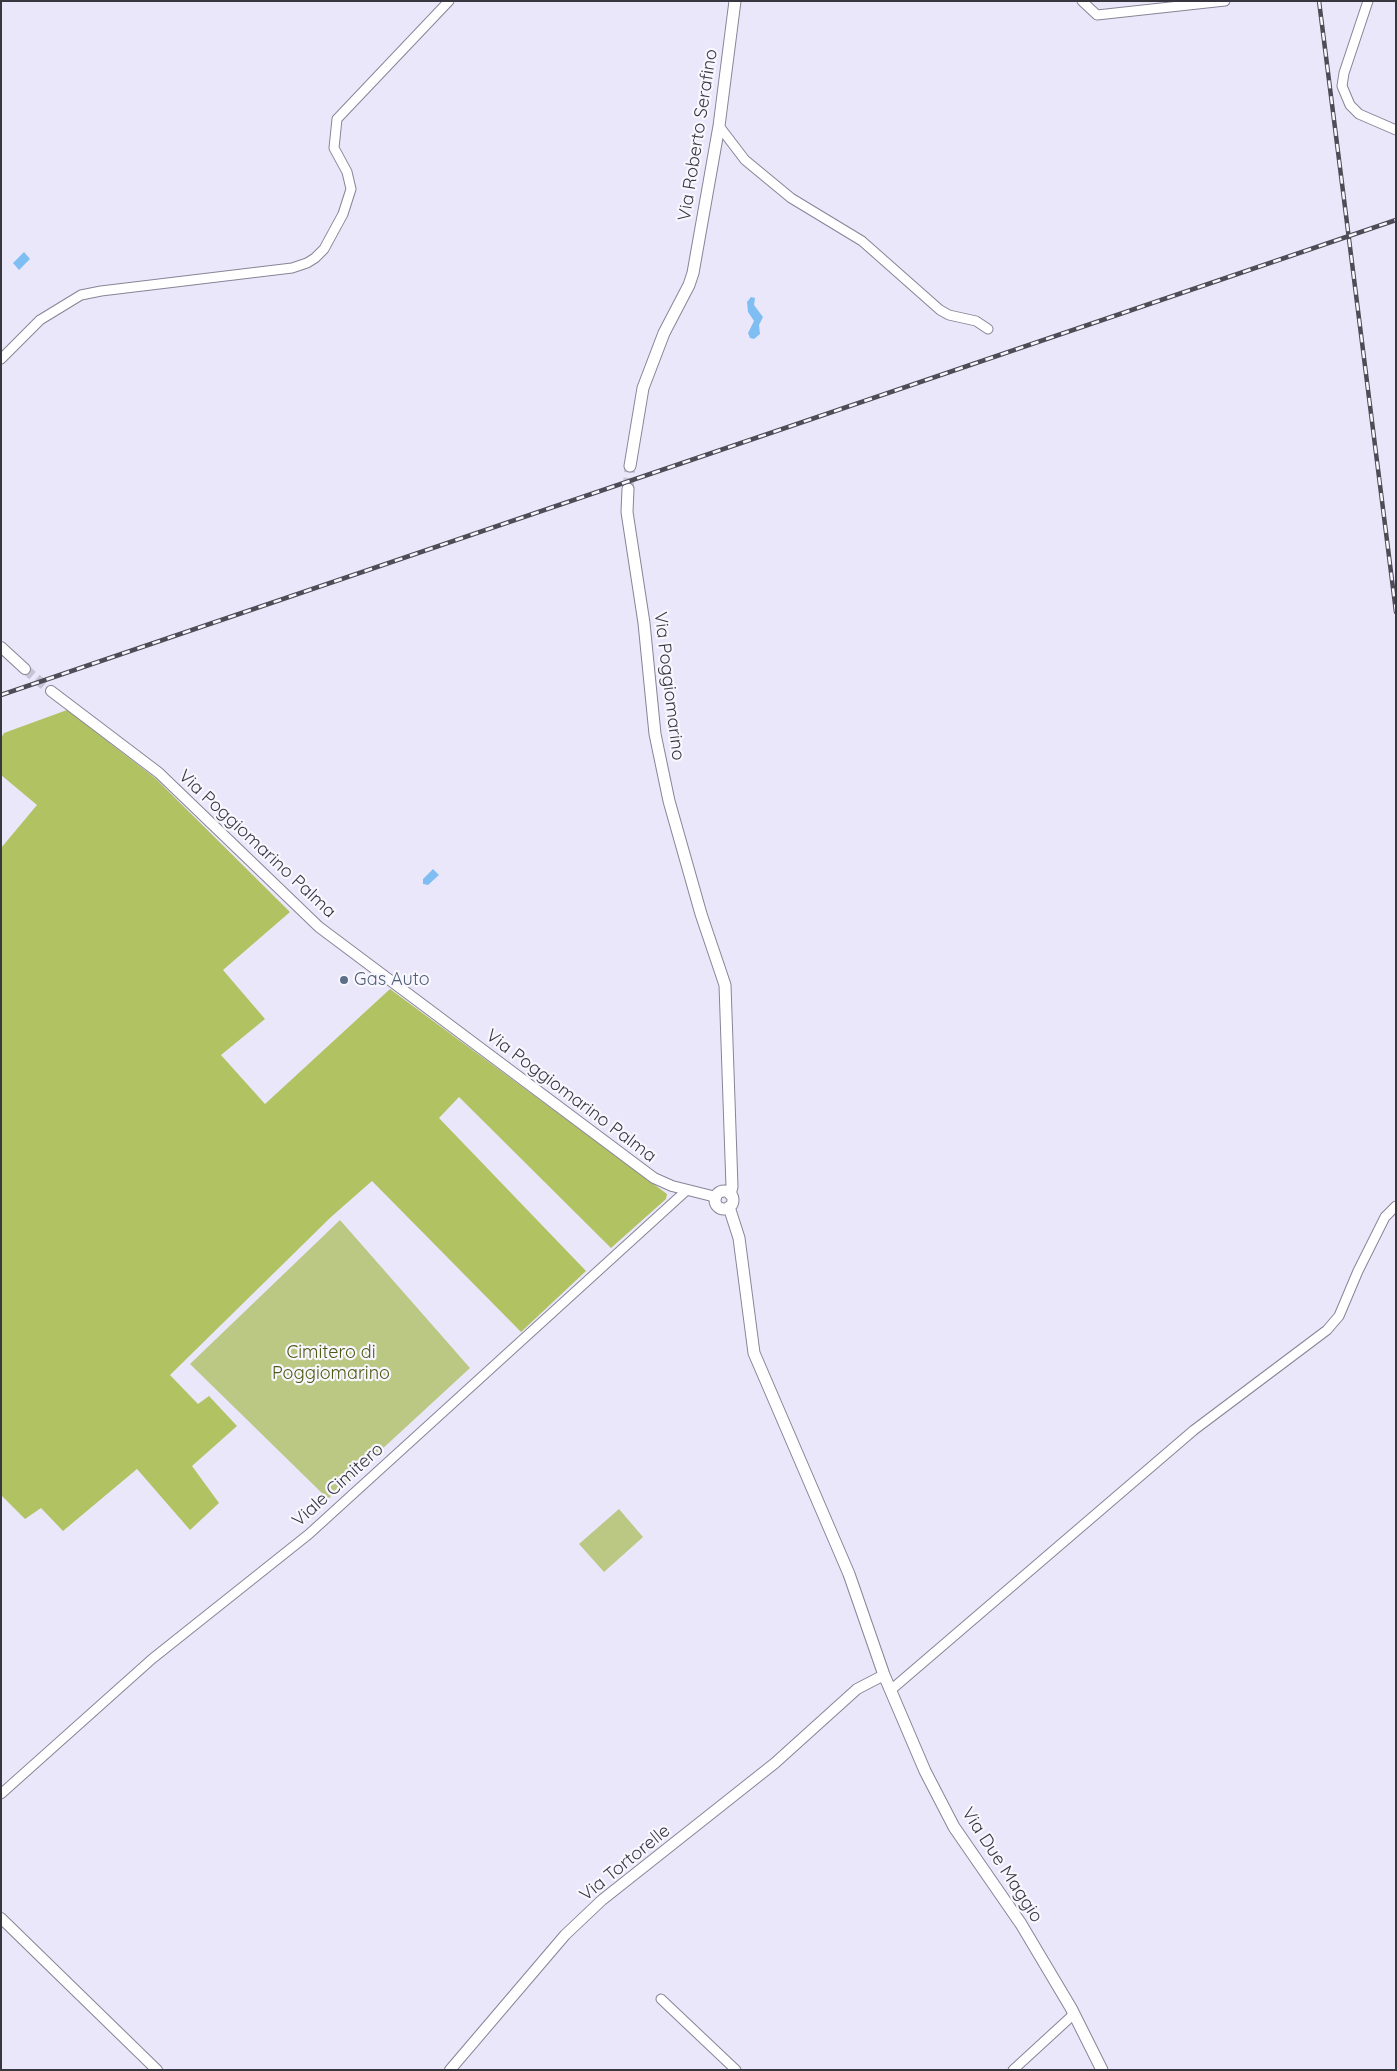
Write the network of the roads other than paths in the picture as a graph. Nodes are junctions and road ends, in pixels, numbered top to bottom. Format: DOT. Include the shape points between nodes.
graph roads {
  1 [pos="449,1"];
  2 [pos="735,1"];
  3 [pos="1082,1"];
  4 [pos="1225,1"];
  5 [pos="1368,1"];
  6 [pos="720,126"];
  7 [pos="1396,130"];
  8 [pos="988,329"];
  9 [pos="1,359"];
  10 [pos="630,466"];
  11 [pos="628,489"];
  12 [pos="1,647"];
  13 [pos="25,669"];
  14 [pos="51,691"];
  15 [pos="687,1190"];
  16 [pos="730,1194"];
  17 [pos="716,1197"];
  18 [pos="1396,1206"];
  19 [pos="729,1207"];
  20 [pos="884,1675"];
  21 [pos="892,1690"];
  22 [pos="1,1794"];
  23 [pos="1,1918"];
  24 [pos="661,1999"];
  25 [pos="1074,2014"];
  26 [pos="1097,2067"];
  27 [pos="157,2070"];
  28 [pos="450,2070"];
  29 [pos="736,2070"];
  30 [pos="1013,2070"];
  1 -- 9 [label="street" via="337,119 334,148 347,172 351,189 343,214 324,249 315,258 292,268 81,295 40,320"];
  2 -- 6 [label="main road, Via Roberto Serafino"];
  3 -- 4 [label="street" via="1097,14"];
  5 -- 7 [label="street" via="1342,86 1350,104 1359,114"];
  6 -- 8 [label="street" via="745,160 791,198 862,241 940,310 976,321"];
  6 -- 10 [label="main road, Via Roberto Serafino" via="693,273 664,333 643,388"];
  11 -- 16 [label="main road, Via Poggiomarino" via="654,734 669,801 725,985"];
  12 -- 13 [label="street"];
  14 -- 15 [label="street, Via Poggiomarino Palma" via="159,773 319,927 654,1178"];
  15 -- 17 [label="street, Via Poggiomarino Palma"];
  15 -- 22 [label="street, Viale Cimitero" via="309,1534 152,1660"];
  16 -- 17 [label="main road" via="722,1192"];
  16 -- 19 [label="main road" via="733,1201"];
  17 -- 19 [label="main road" via="718,1206"];
  18 -- 21 [label="street" via="1385,1217 1339,1316 1327,1330 1194,1430"];
  19 -- 20 [label="main road, Via Due Maggio" via="739,1238 754,1353 849,1574"];
  20 -- 21 [label="main road, Via Due Maggio"];
  20 -- 28 [label="street, Via Tortorelle" via="841,1702 774,1763 596,1906 565,1935"];
  21 -- 25 [label="main road, Via Due Maggio" via="925,1771 954,1827 1021,1924"];
  23 -- 27 [label="street"];
  24 -- 29 [label="street"];
  25 -- 26 [label="main road, Via Due Maggio"];
  25 -- 30 [label="street"];
}
